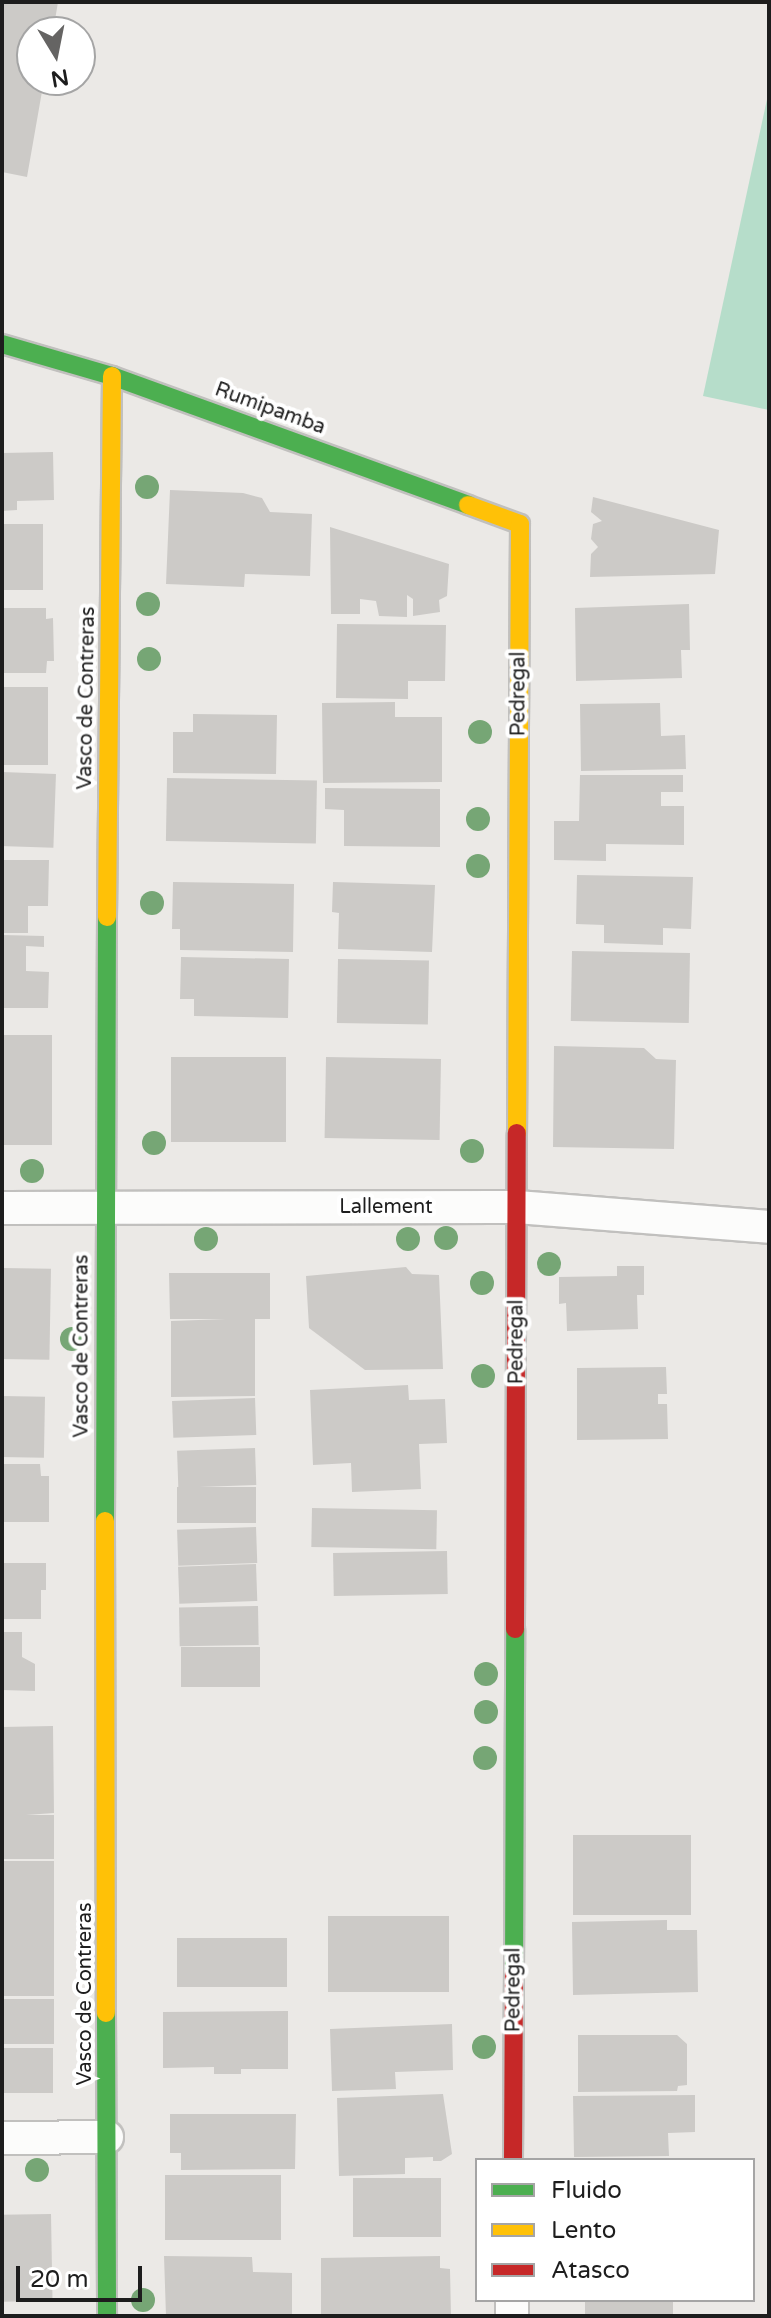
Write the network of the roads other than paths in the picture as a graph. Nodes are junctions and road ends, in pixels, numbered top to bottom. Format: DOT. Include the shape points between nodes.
graph roads {
  1 [pos="2,344"];
  2 [pos="112,376"];
  3 [pos="520,524"];
  4 [pos="517,1207"];
  5 [pos="2,1208"];
  6 [pos="104,1208"];
  7 [pos="769,1227"];
  8 [pos="107,2137"];
  9 [pos="2,2138"];
  10 [pos="513,2158"];
  11 [pos="107,2316"];
  1 -- 2 [label="street, Rumipamba"];
  2 -- 3 [label="street, Rumipamba"];
  2 -- 6 [label="street, Vasco de Contreras"];
  3 -- 4 [label="street, Pedregal"];
  4 -- 6 [label="street, Lallement"];
  4 -- 7 [label="street, Lallement"];
  4 -- 10 [label="street, Pedregal"];
  5 -- 6 [label="street, Lallement"];
  6 -- 8 [label="street, Vasco de Contreras"];
  8 -- 9 [label="street"];
  8 -- 11 [label="street, Vasco de Contreras"];
}
